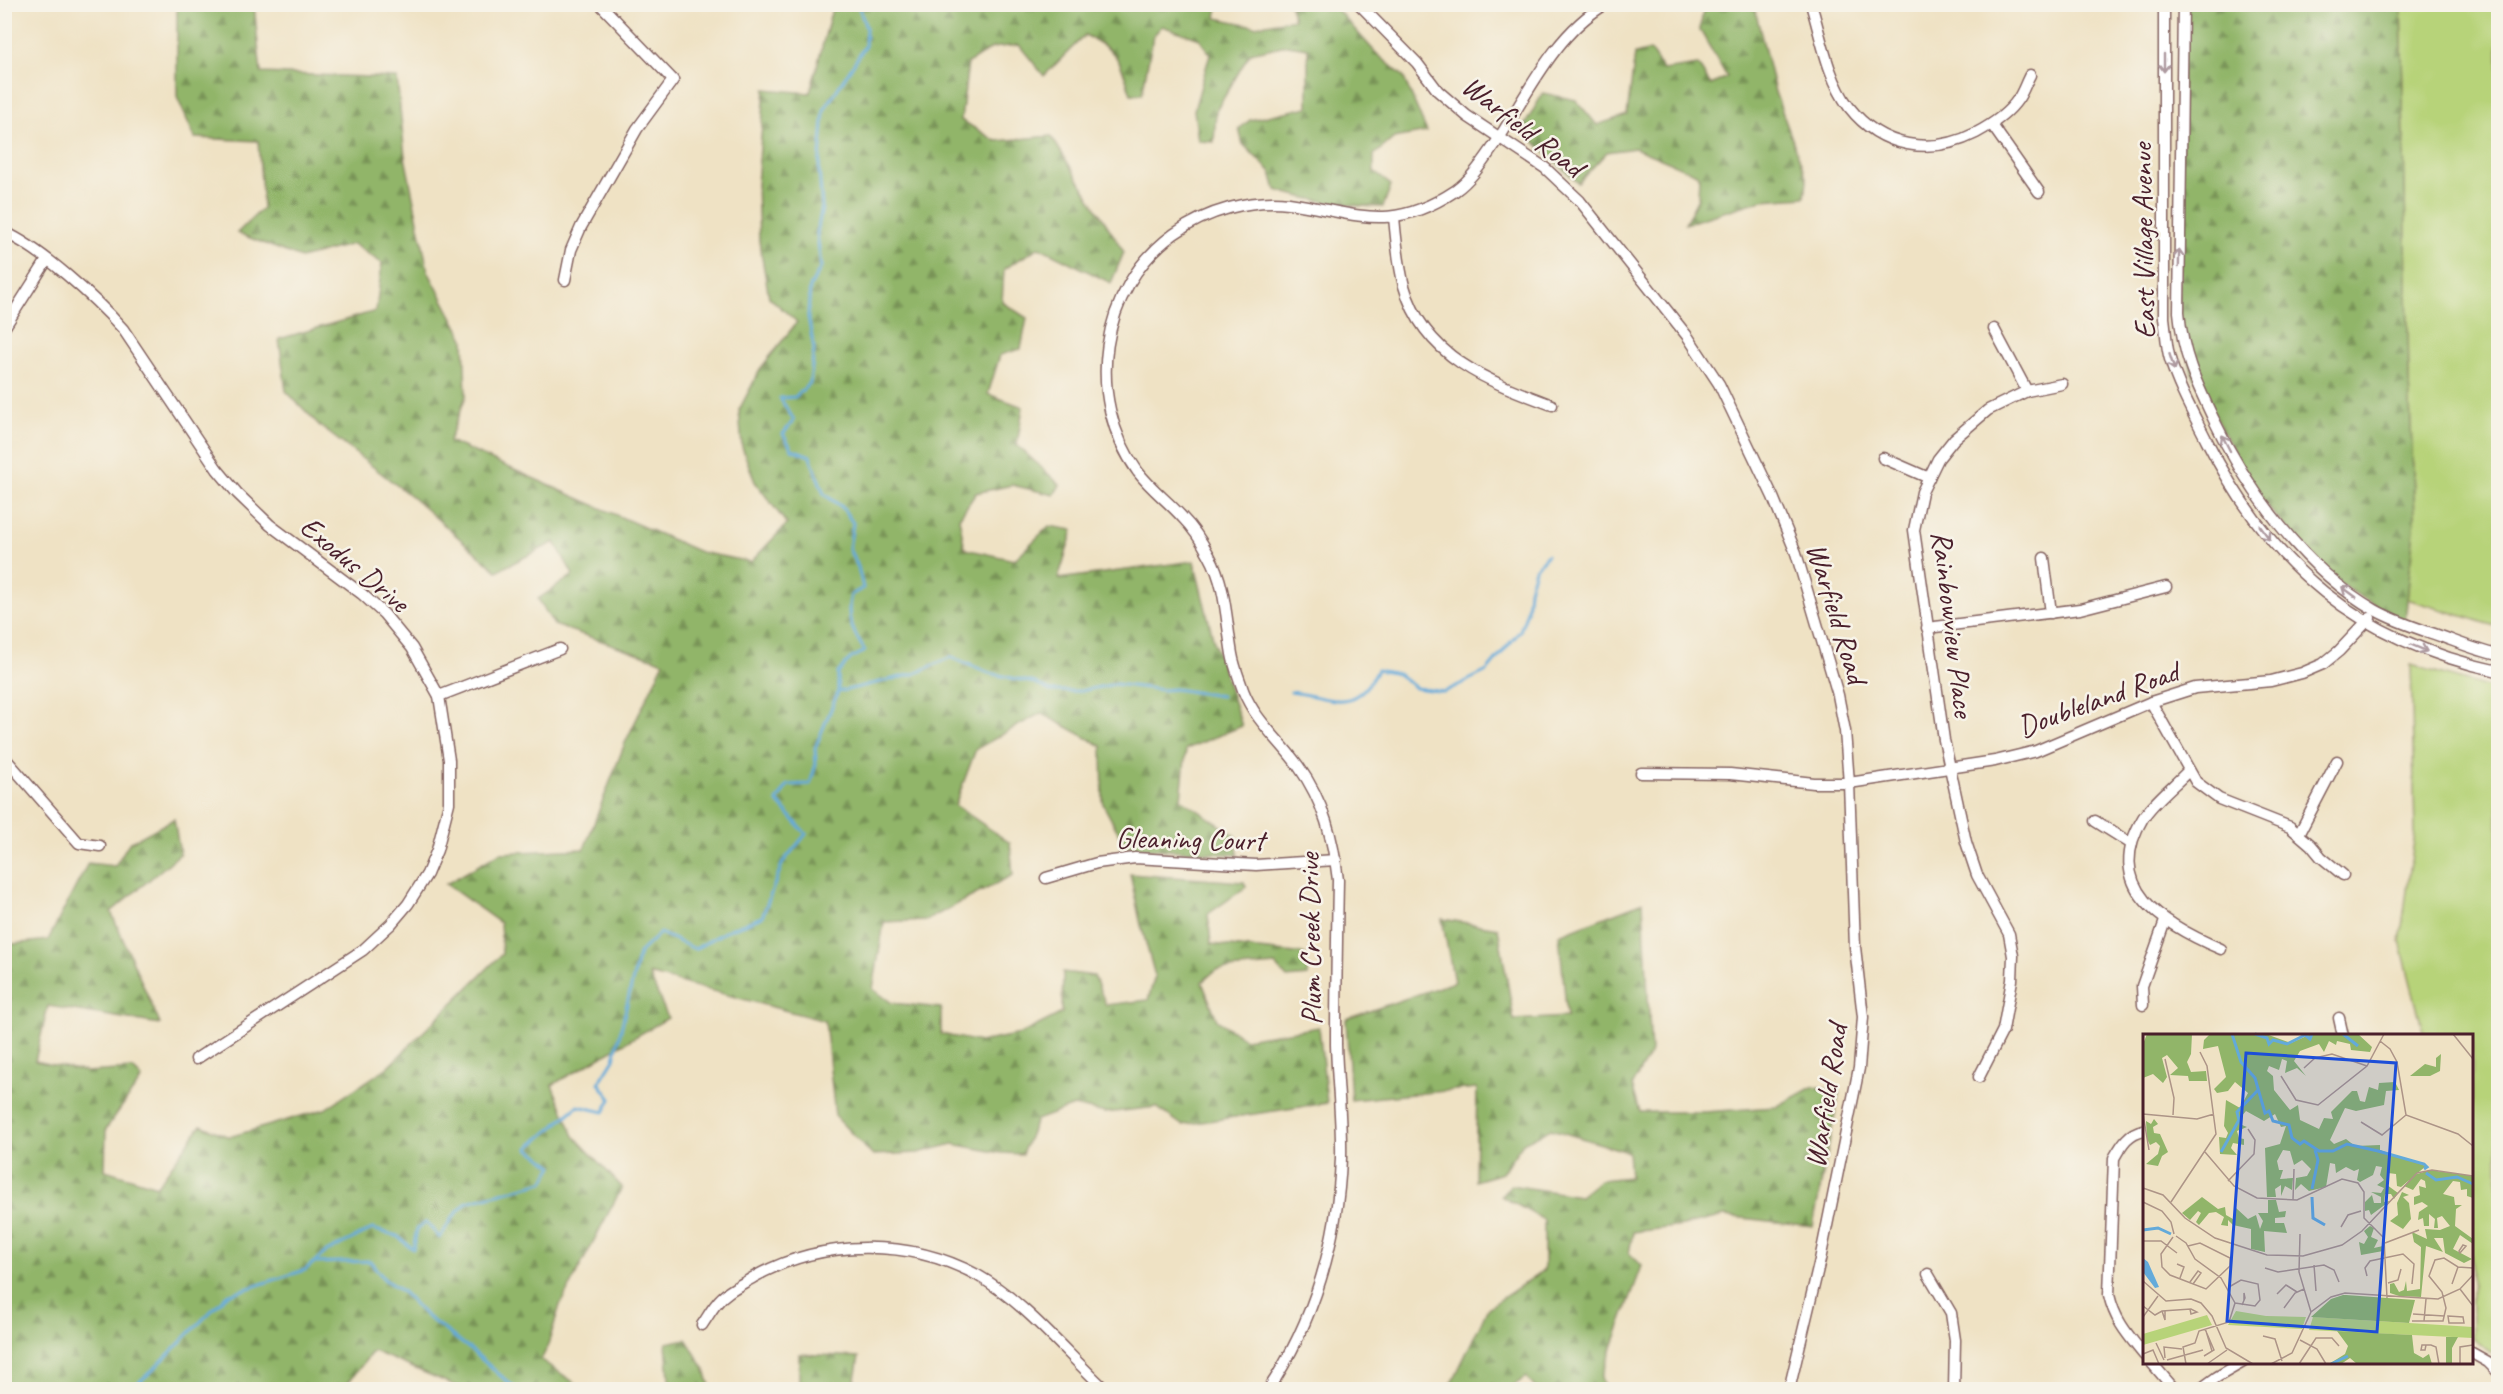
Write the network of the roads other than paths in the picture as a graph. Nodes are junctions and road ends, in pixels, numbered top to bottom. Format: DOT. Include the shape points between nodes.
graph roads {
  1 [pos="600,4"];
  2 [pos="1359,4"];
  3 [pos="1606,4"];
  4 [pos="1811,4"];
  5 [pos="2164,4"];
  6 [pos="2183,4"];
  7 [pos="2030,75"];
  8 [pos="1992,125"];
  9 [pos="1499,137"];
  10 [pos="2040,192"];
  11 [pos="1394,218"];
  12 [pos="4,232"];
  13 [pos="47,260"];
  14 [pos="565,280"];
  15 [pos="4,328"];
  16 [pos="1994,329"];
  17 [pos="2062,384"];
  18 [pos="2027,391"];
  19 [pos="1552,405"];
  20 [pos="1883,458"];
  21 [pos="1929,478"];
  22 [pos="2044,558"];
  23 [pos="2166,588"];
  24 [pos="2375,610"];
  25 [pos="2051,613"];
  26 [pos="2367,623"];
  27 [pos="1927,628"];
  28 [pos="560,649"];
  29 [pos="2499,655"];
  30 [pos="2499,671"];
  31 [pos="439,696"];
  32 [pos="2151,702"];
  33 [pos="4,757"];
  34 [pos="2337,761"];
  35 [pos="1950,769"];
  36 [pos="2188,771"];
  37 [pos="1641,774"];
  38 [pos="1849,783"];
  39 [pos="2095,821"];
  40 [pos="2299,834"];
  41 [pos="2130,843"];
  42 [pos="100,846"];
  43 [pos="1336,860"];
  44 [pos="2343,875"];
  45 [pos="1046,878"];
  46 [pos="2165,921"];
  47 [pos="2221,949"];
  48 [pos="2143,1005"];
  49 [pos="2339,1018"];
  50 [pos="2343,1034"];
  51 [pos="196,1059"];
  52 [pos="1979,1077"];
  53 [pos="2143,1130"];
  54 [pos="1928,1274"];
  55 [pos="702,1326"];
  56 [pos="2143,1352"];
  57 [pos="2473,1354"];
  58 [pos="2153,1364"];
  59 [pos="2240,1364"];
  60 [pos="2499,1372"];
  61 [pos="1106,1389"];
  62 [pos="1268,1389"];
  63 [pos="1789,1389"];
  64 [pos="1954,1389"];
  65 [pos="2175,1389"];
  66 [pos="2199,1389"];
  1 -- 14 [label="street" via="673,80 637,129 581,227"];
  2 -- 9 [label="street, Warfield Road" via="1417,63 1438,91"];
  3 -- 9 [label="street, Plum Creek Drive" via="1581,23 1552,54"];
  4 -- 8 [label="street" via="1835,81 1849,106 1872,129 1923,147 1960,141"];
  5 -- 26 [label="street, East Village Avenue, one-way" via="2164,318 2169,357 2224,473 2279,553"];
  24 -- 6 [label="street, East Village Avenue, one-way" via="2300,548 2258,497 2227,448 2181,341"];
  7 -- 8 [label="street" via="2018,100"];
  8 -- 10 [label="street"];
  9 -- 11 [label="street, Plum Creek Drive" via="1479,168 1457,190"];
  9 -- 38 [label="street, Warfield Road" via="1545,168 1580,201 1688,337 1719,384 1796,553 1838,695"];
  11 -- 19 [label="street" via="1405,289 1435,340 1480,377"];
  11 -- 43 [label="street, Plum Creek Drive" via="1356,217 1286,203 1246,204 1214,213 1176,233 1152,252 1132,276 1108,338 1104,376 1112,421 1139,474 1185,520 1210,557 1224,595 1232,658 1245,693 1258,719 1315,792 1329,826"];
  12 -- 13 [label="street, Exodus Drive"];
  13 -- 15 [label="street"];
  13 -- 31 [label="street, Exodus Drive" via="98,302 123,329 237,493 270,525 384,614 412,648"];
  16 -- 18 [label="street"];
  17 -- 18 [label="street, Rainbowview Place"];
  18 -- 21 [label="street, Rainbowview Place" via="1975,419 1944,452"];
  20 -- 21 [label="street"];
  21 -- 27 [label="street, Rainbowview Place" via="1914,530"];
  22 -- 25 [label="street"];
  23 -- 25 [label="street"];
  24 -- 26 [label="street, Doubleland Road"];
  24 -- 29 [label="street, East Village Avenue" via="2476,651"];
  25 -- 27 [label="street"];
  26 -- 30 [label="street, East Village Avenue, one-way" via="2444,658"];
  26 -- 32 [label="street, Doubleland Road" via="2339,651 2302,673 2271,681 2195,688"];
  27 -- 35 [label="street, Rainbowview Place"];
  28 -- 31 [label="street"];
  31 -- 51 [label="street, Exodus Drive" via="449,760 449,803 437,850 408,904 363,950"];
  32 -- 35 [label="street, Doubleland Road" via="2036,751"];
  32 -- 36 [label="street"];
  33 -- 42 [label="street" via="79,843"];
  34 -- 40 [label="street"];
  35 -- 38 [label="street, Doubleland Road"];
  35 -- 52 [label="street, Rainbowview Place" via="1977,875 2009,934 2013,956 2013,980 2003,1030"];
  36 -- 40 [label="street" via="2219,799"];
  36 -- 41 [label="street" via="2144,816"];
  37 -- 38 [label="street, Doubleland Road" via="1730,774"];
  38 -- 63 [label="street, Warfield Road" via="1862,1041 1820,1260"];
  39 -- 41 [label="street"];
  40 -- 44 [label="street"];
  41 -- 46 [label="street" via="2130,869 2136,888 2144,903"];
  43 -- 45 [label="street, Gleaning Court" via="1257,865 1135,858 1097,863"];
  43 -- 62 [label="street, Plum Creek Drive" via="1336,1045 1341,1156 1338,1201 1330,1245 1311,1308"];
  46 -- 47 [label="street"];
  46 -- 48 [label="street" via="2142,987"];
  49 -- 50 [label="street"];
  53 -- 56 [label="street" via="2125,1140 2114,1158 2109,1295 2119,1326"];
  54 -- 64 [label="street" via="1951,1313"];
  55 -- 61 [label="street" via="726,1293 771,1268 834,1249 900,1250 934,1258 976,1275 1014,1300"];
  57 -- 60 [label="street"];
  58 -- 65 [label="street"];
  59 -- 66 [label="street"];
}
